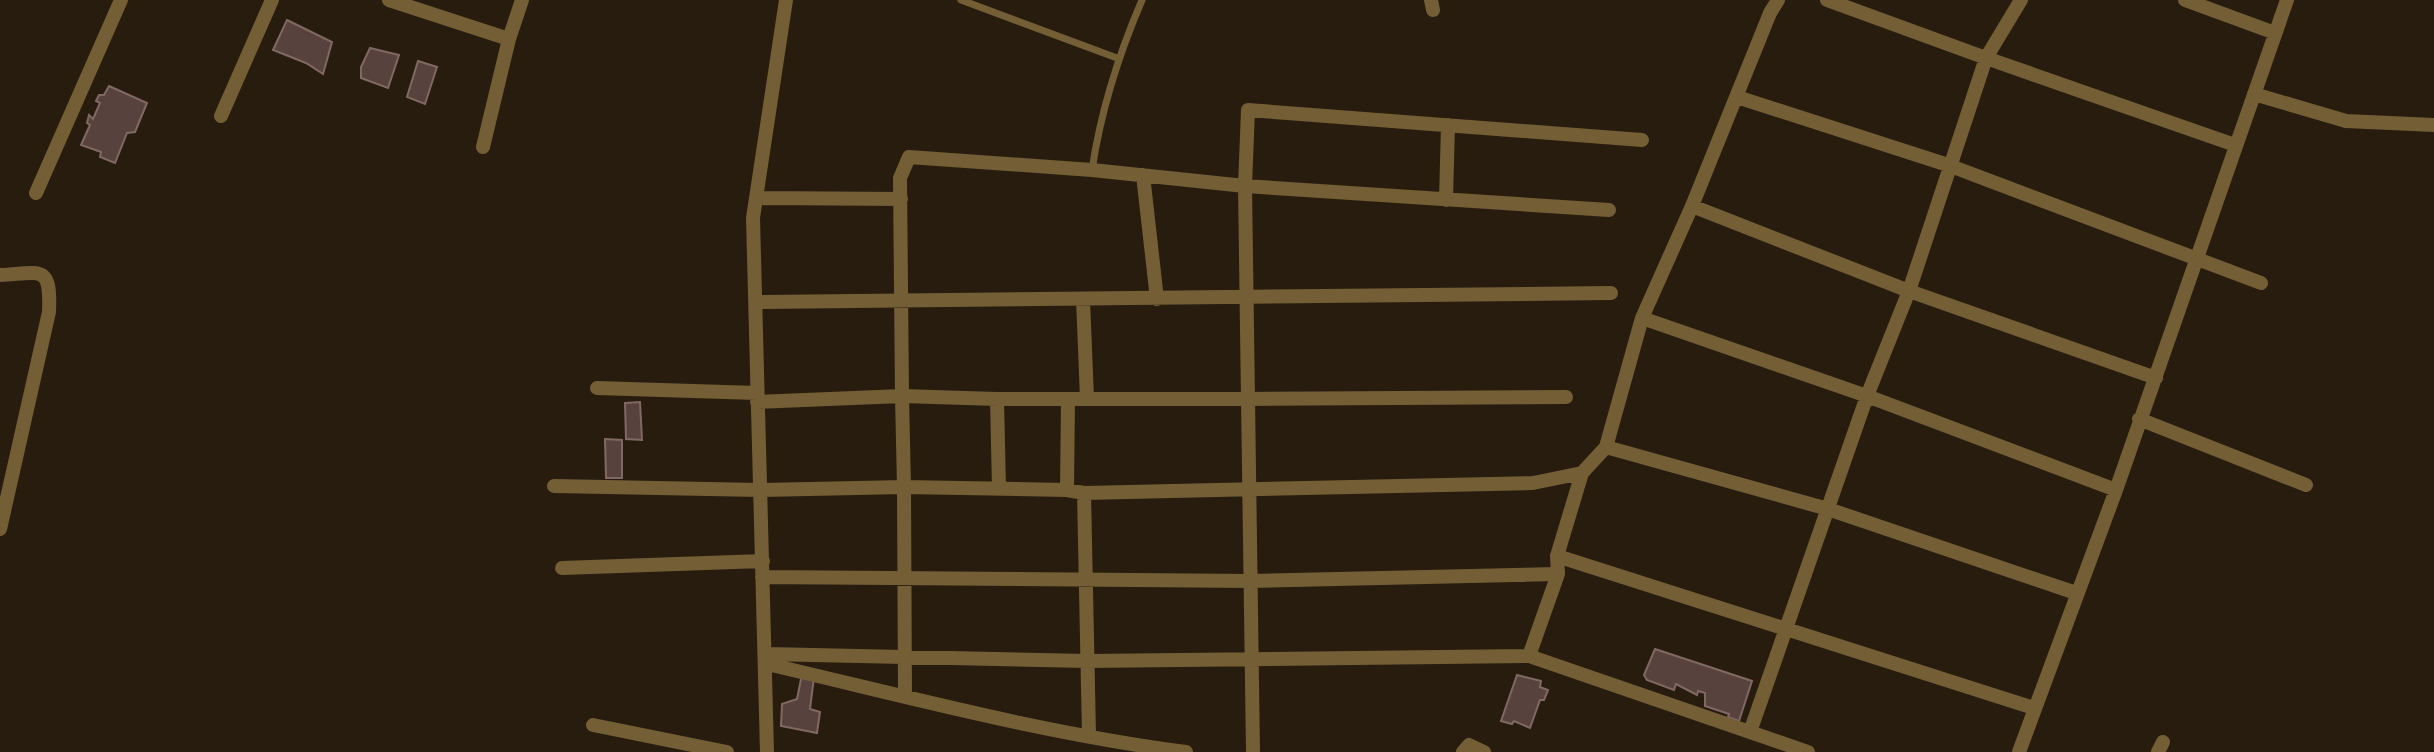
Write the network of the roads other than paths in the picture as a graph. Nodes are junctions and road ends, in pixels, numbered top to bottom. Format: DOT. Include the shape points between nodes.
graph roads {
  1 [pos="121,0"];
  2 [pos="272,0"];
  3 [pos="389,0"];
  4 [pos="522,0"];
  5 [pos="786,0"];
  6 [pos="961,0"];
  7 [pos="1142,0"];
  8 [pos="1778,0"];
  9 [pos="1827,0"];
  10 [pos="2021,0"];
  11 [pos="2185,0"];
  12 [pos="2287,0"];
  13 [pos="2275,33"];
  14 [pos="509,39"];
  15 [pos="1117,58"];
  16 [pos="1986,58"];
  17 [pos="2253,94"];
  18 [pos="1737,97"];
  19 [pos="221,116"];
  20 [pos="1448,125"];
  21 [pos="2434,125"];
  22 [pos="1642,140"];
  23 [pos="2235,145"];
  24 [pos="483,146"];
  25 [pos="1948,165"];
  26 [pos="1092,170"];
  27 [pos="1143,176"];
  28 [pos="1245,186"];
  29 [pos="36,193"];
  30 [pos="756,198"];
  31 [pos="901,199"];
  32 [pos="1446,200"];
  33 [pos="1692,206"];
  34 [pos="1609,211"];
  35 [pos="2195,258"];
  36 [pos="0,275"];
  37 [pos="2261,283"];
  38 [pos="1909,291"];
  39 [pos="1611,293"];
  40 [pos="1245,298"];
  41 [pos="1083,299"];
  42 [pos="1157,299"];
  43 [pos="902,300"];
  44 [pos="755,302"];
  45 [pos="1643,318"];
  46 [pos="2156,378"];
  47 [pos="597,388"];
  48 [pos="902,396"];
  49 [pos="757,397"];
  50 [pos="1566,397"];
  51 [pos="1867,397"];
  52 [pos="1248,398"];
  53 [pos="996,399"];
  54 [pos="1068,399"];
  55 [pos="1087,399"];
  56 [pos="2139,419"];
  57 [pos="1606,447"];
  58 [pos="1582,473"];
  59 [pos="2306,485"];
  60 [pos="555,486"];
  61 [pos="904,487"];
  62 [pos="1250,488"];
  63 [pos="999,489"];
  64 [pos="760,490"];
  65 [pos="1067,490"];
  66 [pos="2116,490"];
  67 [pos="1084,493"];
  68 [pos="1828,509"];
  69 [pos="0,529"];
  70 [pos="1558,556"];
  71 [pos="763,561"];
  72 [pos="562,568"];
  73 [pos="1558,574"];
  74 [pos="762,577"];
  75 [pos="904,579"];
  76 [pos="1085,580"];
  77 [pos="1251,581"];
  78 [pos="2076,593"];
  79 [pos="1786,630"];
  80 [pos="1529,656"];
  81 [pos="905,658"];
  82 [pos="767,659"];
  83 [pos="1252,659"];
  84 [pos="1087,661"];
  85 [pos="905,696"];
  86 [pos="2034,708"];
  87 [pos="593,725"];
  88 [pos="1750,732"];
  89 [pos="1088,736"];
  90 [pos="727,752"];
  91 [pos="767,752"];
  92 [pos="1186,752"];
  93 [pos="1253,752"];
  94 [pos="1463,752"];
  95 [pos="1484,752"];
  96 [pos="1808,752"];
  97 [pos="2019,752"];
  1 -- 29 [label="street"];
  2 -- 19 [label="street"];
  3 -- 14 [label="street"];
  4 -- 14 [label="street"];
  5 -- 30 [label="street"];
  6 -- 15 [label="lane"];
  7 -- 15 [label="lane"];
  8 -- 18 [label="street"];
  9 -- 16 [label="street"];
  10 -- 16 [label="street"];
  11 -- 13 [label="street"];
  12 -- 13 [label="street"];
  13 -- 17 [label="street"];
  14 -- 24 [label="street"];
  15 -- 26 [label="lane" via="1099,122"];
  16 -- 23 [label="street"];
  16 -- 25 [label="street"];
  17 -- 21 [label="street" via="2346,121"];
  17 -- 23 [label="street"];
  18 -- 25 [label="street"];
  18 -- 33 [label="street"];
  20 -- 22 [label="street"];
  20 -- 28 [label="street" via="1248,110"];
  20 -- 32 [label="street"];
  23 -- 35 [label="street"];
  25 -- 35 [label="street"];
  25 -- 38 [label="street"];
  26 -- 27 [label="street"];
  26 -- 31 [label="street" via="909,157 900,178"];
  27 -- 28 [label="street"];
  27 -- 42 [label="street"];
  28 -- 32 [label="street"];
  28 -- 40 [label="street"];
  30 -- 31 [label="street"];
  30 -- 44 [label="street"];
  31 -- 43 [label="street"];
  32 -- 34 [label="street"];
  33 -- 38 [label="street"];
  33 -- 45 [label="street"];
  35 -- 37 [label="street"];
  35 -- 46 [label="street"];
  36 -- 69 [label="street" via="38,273 50,284 49,312"];
  38 -- 46 [label="street"];
  38 -- 51 [label="street"];
  39 -- 40 [label="street"];
  40 -- 42 [label="street"];
  40 -- 52 [label="street"];
  41 -- 42 [label="street"];
  41 -- 43 [label="street"];
  41 -- 55 [label="street"];
  43 -- 44 [label="street"];
  43 -- 48 [label="street"];
  44 -- 49 [label="street"];
  45 -- 51 [label="street"];
  45 -- 57 [label="street"];
  46 -- 56 [label="street"];
  47 -- 49 [label="street"];
  48 -- 49 [label="street"];
  48 -- 53 [label="street"];
  48 -- 61 [label="street"];
  49 -- 64 [label="street"];
  50 -- 52 [label="street"];
  51 -- 66 [label="street"];
  51 -- 68 [label="street"];
  52 -- 55 [label="street"];
  52 -- 62 [label="street"];
  53 -- 54 [label="street"];
  53 -- 63 [label="street"];
  54 -- 55 [label="street"];
  54 -- 65 [label="street"];
  56 -- 59 [label="street"];
  56 -- 66 [label="street"];
  57 -- 58 [label="street"];
  57 -- 68 [label="street"];
  58 -- 62 [label="street" via="1533,483"];
  58 -- 70 [label="street"];
  60 -- 64 [label="street"];
  61 -- 63 [label="street"];
  61 -- 64 [label="street"];
  61 -- 75 [label="street"];
  62 -- 67 [label="street"];
  62 -- 77 [label="street"];
  63 -- 65 [label="street"];
  64 -- 71 [label="street"];
  65 -- 67 [label="street"];
  66 -- 78 [label="street"];
  67 -- 76 [label="street"];
  68 -- 78 [label="street"];
  68 -- 79 [label="street"];
  70 -- 73 [label="street"];
  70 -- 79 [label="street"];
  71 -- 72 [label="street"];
  71 -- 74 [label="street"];
  73 -- 77 [label="street"];
  73 -- 80 [label="street"];
  74 -- 75 [label="street"];
  74 -- 82 [label="street"];
  75 -- 76 [label="street"];
  75 -- 81 [label="street"];
  76 -- 77 [label="street"];
  76 -- 84 [label="street"];
  77 -- 83 [label="street"];
  78 -- 86 [label="street"];
  79 -- 86 [label="street"];
  79 -- 88 [label="street"];
  80 -- 83 [label="street"];
  80 -- 88 [label="street"];
  81 -- 82 [label="street"];
  81 -- 84 [label="street"];
  81 -- 85 [label="street"];
  82 -- 85 [label="street"];
  82 -- 91 [label="street"];
  83 -- 84 [label="street"];
  83 -- 93 [label="street"];
  84 -- 89 [label="street"];
  85 -- 89 [label="street"];
  86 -- 97 [label="street"];
  87 -- 90 [label="street"];
  88 -- 96 [label="street"];
  89 -- 92 [label="street"];
  94 -- 95 [label="street" via="1469,745"];
}
